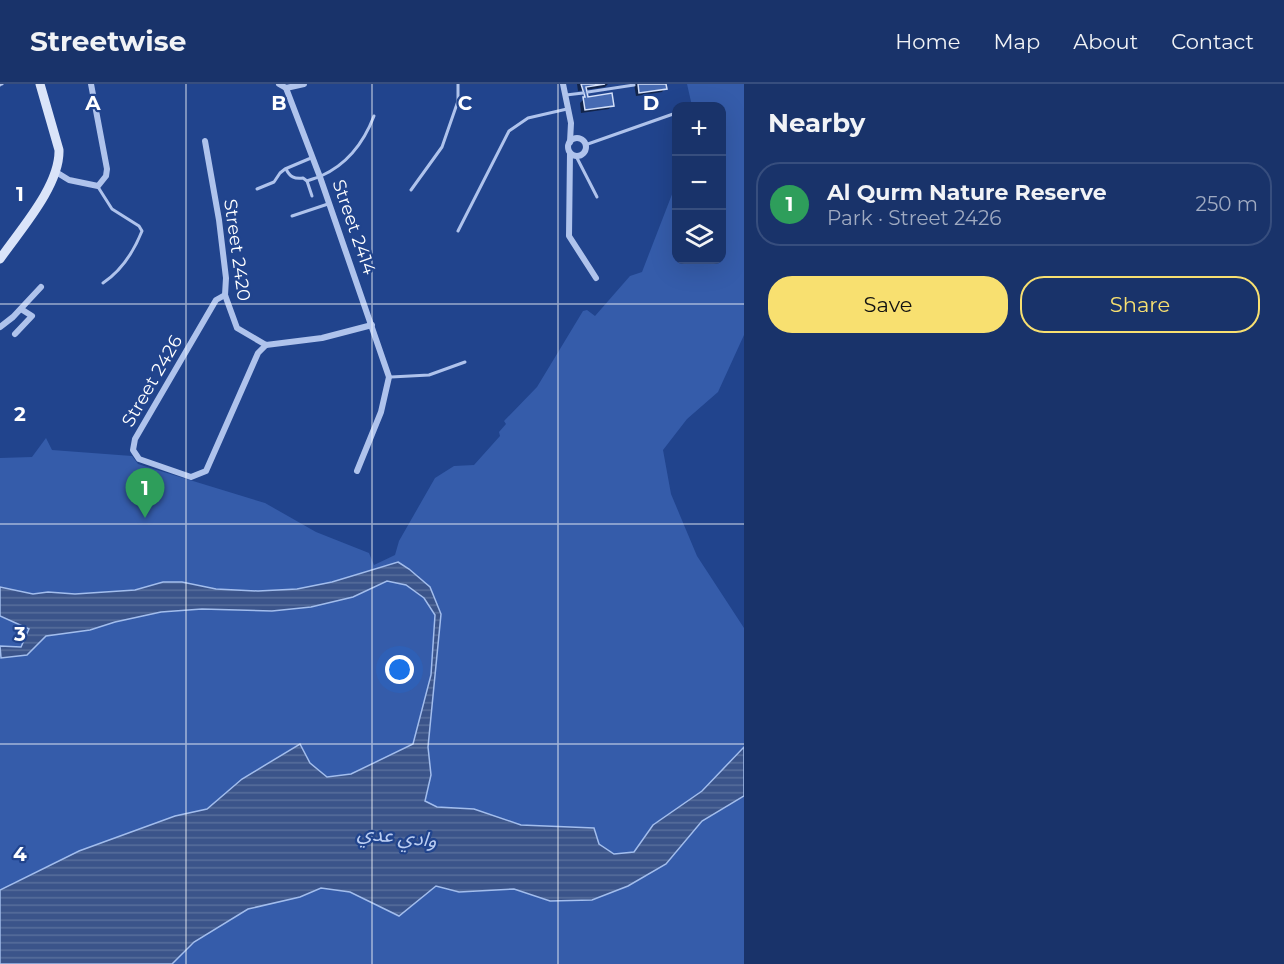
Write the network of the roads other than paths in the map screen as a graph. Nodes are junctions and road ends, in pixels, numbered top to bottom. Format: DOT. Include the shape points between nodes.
graph roads {
  1 [pos="40,84"];
  2 [pos="91,84"];
  3 [pos="279,84"];
  4 [pos="304,84"];
  5 [pos="458,84"];
  6 [pos="563,84"];
  7 [pos="634,85"];
  8 [pos="286,88"];
  9 [pos="588,92"];
  10 [pos="583,93"];
  11 [pos="566,95"];
  12 [pos="567,109"];
  13 [pos="672,114"];
  14 [pos="374,116"];
  15 [pos="205,141"];
  16 [pos="570,142"];
  17 [pos="585,145"];
  18 [pos="573,154"];
  19 [pos="313,158"];
  20 [pos="285,169"];
  21 [pos="56,172"];
  22 [pos="320,177"];
  23 [pos="307,181"];
  24 [pos="98,186"];
  25 [pos="257,189"];
  26 [pos="411,190"];
  27 [pos="312,196"];
  28 [pos="597,197"];
  29 [pos="329,204"];
  30 [pos="292,216"];
  31 [pos="458,231"];
  32 [pos="0,259"];
  33 [pos="596,278"];
  34 [pos="104,283"];
  35 [pos="41,287"];
  36 [pos="225,295"];
  37 [pos="21,309"];
  38 [pos="372,325"];
  39 [pos="0,327"];
  40 [pos="15,334"];
  41 [pos="266,345"];
  42 [pos="465,362"];
  43 [pos="389,377"];
  44 [pos="357,471"];
  1 -- 21 [label="main road" via="58,150"];
  2 -- 24 [label="street" via="107,169"];
  3 -- 8 [label="street"];
  4 -- 8 [label="street"];
  5 -- 26 [label="lane" via="458,101 442,147"];
  6 -- 11 [label="street"];
  7 -- 9 [label="lane"];
  8 -- 19 [label="street, Street 2414"];
  10 -- 11 [label="lane"];
  11 -- 12 [label="street"];
  12 -- 16 [label="street"];
  12 -- 31 [label="lane" via="528,118 509,131"];
  13 -- 17 [label="lane"];
  14 -- 22 [label="lane" via="366,136 349,158"];
  15 -- 36 [label="street, Street 2420" via="219,220"];
  16 -- 17 [label="street" via="579,139"];
  16 -- 18 [label="street" via="568,148"];
  17 -- 18 [label="street" via="584,152"];
  18 -- 28 [label="lane"];
  18 -- 33 [label="street" via="569,236"];
  19 -- 20 [label="lane"];
  19 -- 22 [label="street, Street 2414"];
  20 -- 23 [label="lane" via="289,176"];
  20 -- 25 [label="lane" via="274,182"];
  21 -- 24 [label="street" via="69,180"];
  21 -- 32 [label="main road"];
  22 -- 23 [label="lane"];
  22 -- 29 [label="street, Street 2414"];
  23 -- 27 [label="lane"];
  24 -- 34 [label="lane" via="112,209 142,231 115,275"];
  29 -- 30 [label="lane"];
  29 -- 38 [label="street, Street 2414"];
  35 -- 37 [label="street"];
  36 -- 41 [label="street, Street 2420" via="237,328"];
  36 -- 41 [label="street, Street 2426" via="216,300 135,439 133,450 139,459 191,477 206,471 258,354"];
  37 -- 39 [label="street"];
  37 -- 40 [label="street" via="32,316"];
  38 -- 41 [label="street" via="322,338"];
  38 -- 43 [label="street, Street 2414"];
  42 -- 43 [label="lane" via="429,375"];
  43 -- 44 [label="street" via="381,412"];
}
